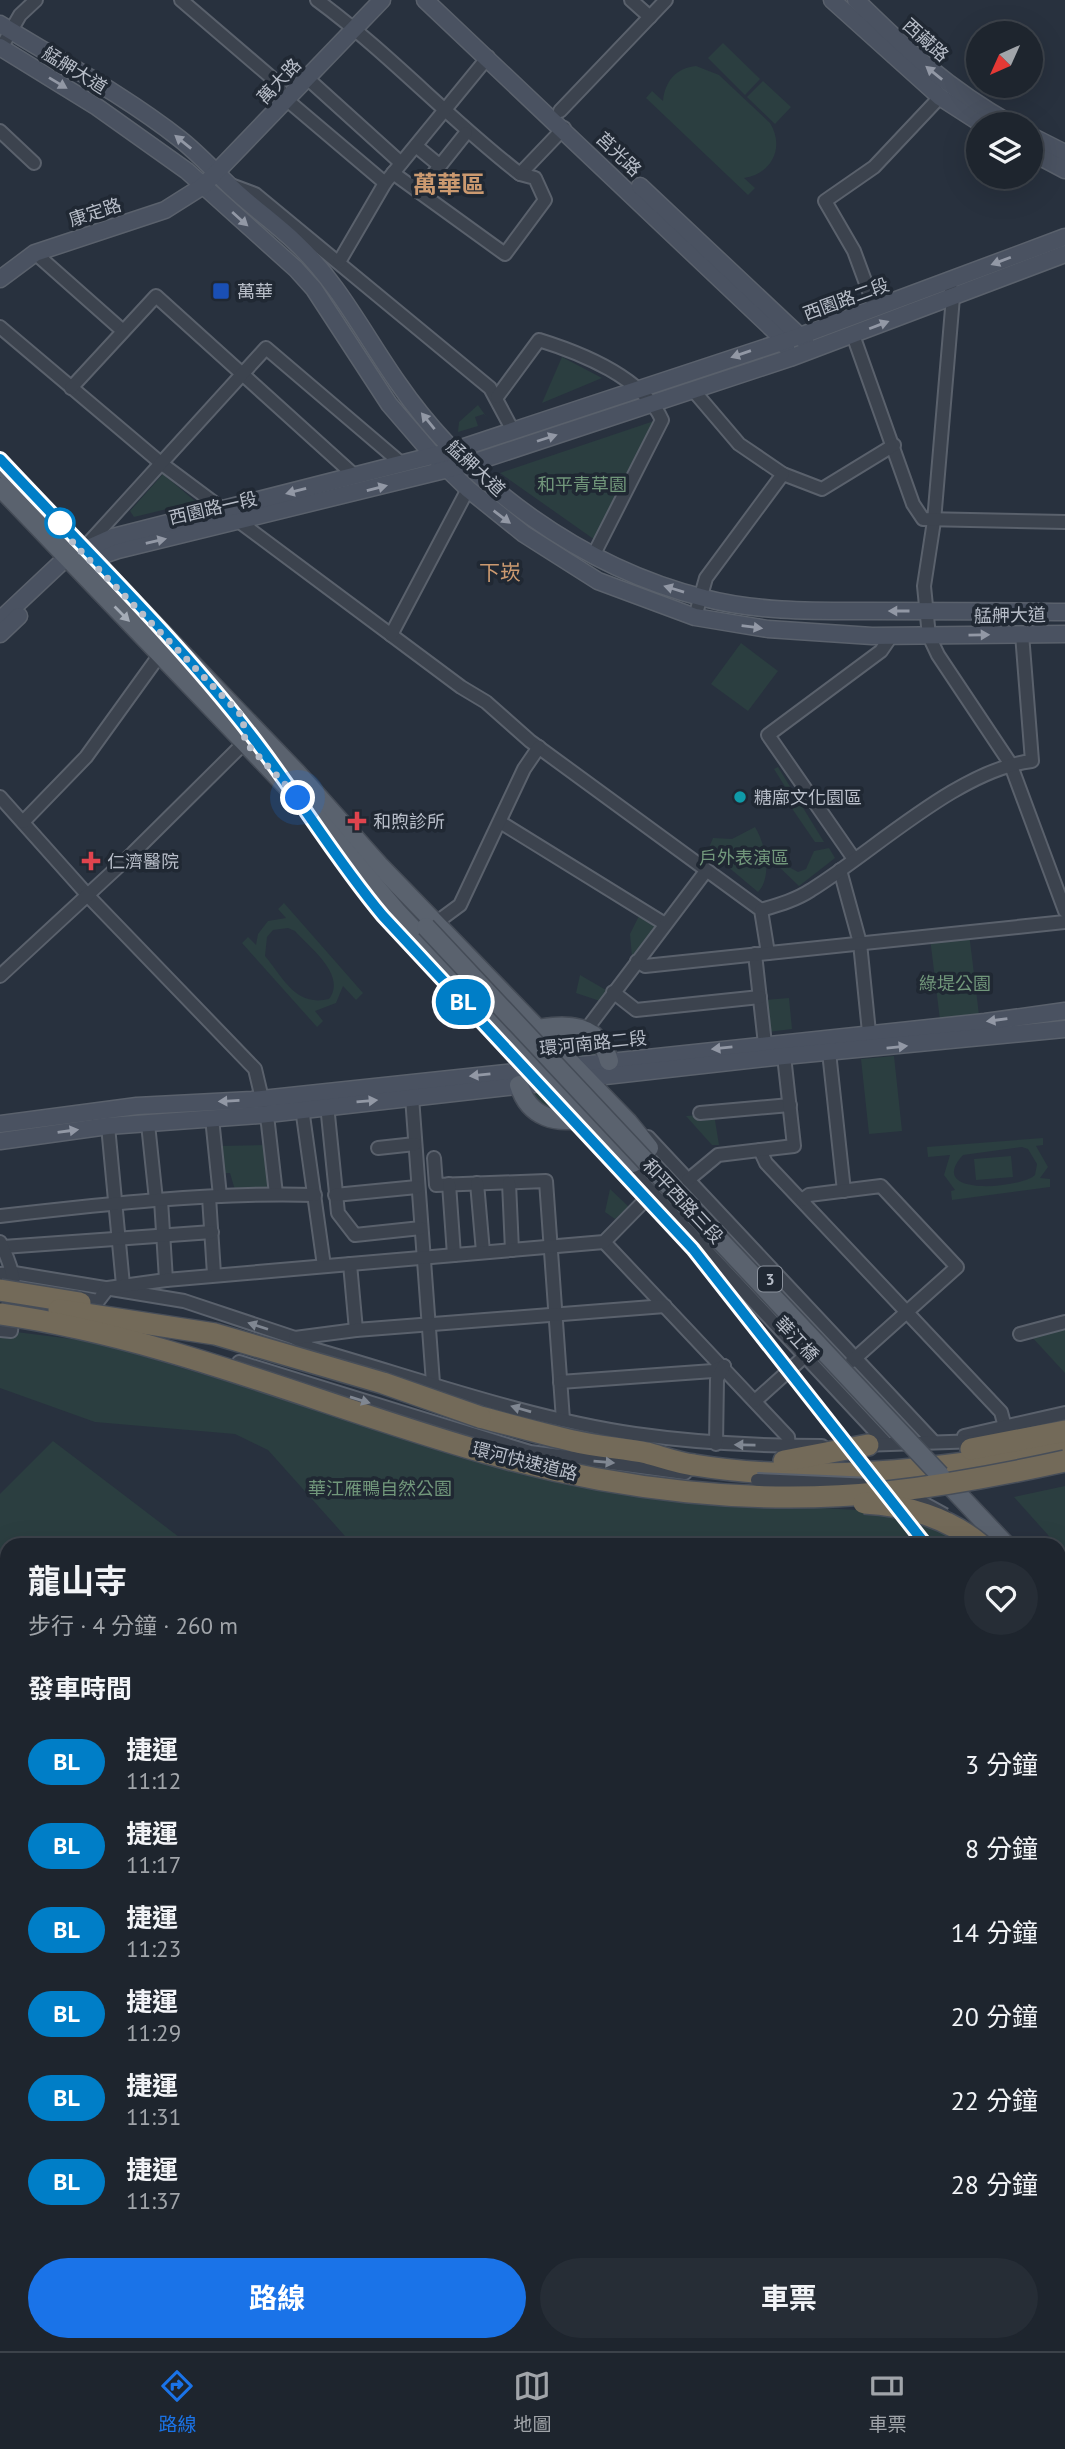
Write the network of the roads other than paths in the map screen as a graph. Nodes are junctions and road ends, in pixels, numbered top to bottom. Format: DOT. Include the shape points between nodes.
graph roads {
  1 [pos="36,0"];
  2 [pos="181,0"];
  3 [pos="317,0"];
  4 [pos="382,0"];
  5 [pos="425,0"];
  6 [pos="442,0"];
  7 [pos="631,0"];
  8 [pos="666,0"];
  9 [pos="832,0"];
  10 [pos="856,0"];
  11 [pos="650,17"];
  12 [pos="6,27"];
  13 [pos="356,28"];
  14 [pos="0,47"];
  15 [pos="488,57"];
  16 [pos="307,78"];
  17 [pos="940,97"];
  18 [pos="287,100"];
  19 [pos="446,110"];
  20 [pos="560,111"];
  21 [pos="990,112"];
  22 [pos="966,114"];
  23 [pos="564,128"];
  24 [pos="0,131"];
  25 [pos="466,133"];
  26 [pos="1043,142"];
  27 [pos="416,146"];
  28 [pos="1065,153"];
  29 [pos="1043,158"];
  30 [pos="34,163"];
  31 [pos="439,165"];
  32 [pos="1065,170"];
  33 [pos="393,173"];
  34 [pos="520,174"];
  35 [pos="222,178"];
  36 [pos="204,186"];
  37 [pos="419,192"];
  38 [pos="1065,237"];
  39 [pos="36,253"];
  40 [pos="1065,254"];
  41 [pos="339,262"];
  42 [pos="356,278"];
  43 [pos="0,279"];
  44 [pos="949,281"];
  45 [pos="339,294"];
  46 [pos="953,297"];
  47 [pos="875,309"];
  48 [pos="0,327"];
  49 [pos="123,331"];
  50 [pos="853,335"];
  51 [pos="800,336"];
  52 [pos="783,339"];
  53 [pos="812,350"];
  54 [pos="790,358"];
  55 [pos="243,375"];
  56 [pos="71,388"];
  57 [pos="637,388"];
  58 [pos="693,390"];
  59 [pos="497,397"];
  60 [pos="654,403"];
  61 [pos="512,429"];
  62 [pos="894,445"];
  63 [pos="455,450"];
  64 [pos="433,455"];
  65 [pos="401,463"];
  66 [pos="0,464"];
  67 [pos="162,464"];
  68 [pos="459,467"];
  69 [pos="783,474"];
  70 [pos="354,475"];
  71 [pos="0,487"];
  72 [pos="468,489"];
  73 [pos="224,510"];
  74 [pos="934,521"];
  75 [pos="239,522"];
  76 [pos="1065,522"];
  77 [pos="593,555"];
  78 [pos="78,558"];
  79 [pos="702,598"];
  80 [pos="925,611"];
  81 [pos="1065,612"];
  82 [pos="695,617"];
  83 [pos="0,620"];
  84 [pos="1022,634"];
  85 [pos="1065,634"];
  86 [pos="0,635"];
  87 [pos="391,635"];
  88 [pos="892,635"];
  89 [pos="929,636"];
  90 [pos="161,653"];
  91 [pos="243,717"];
  92 [pos="245,742"];
  93 [pos="539,747"];
  94 [pos="1010,763"];
  95 [pos="0,797"];
  96 [pos="23,822"];
  97 [pos="500,822"];
  98 [pos="854,859"];
  99 [pos="840,870"];
  100 [pos="373,871"];
  101 [pos="706,871"];
  102 [pos="1065,872"];
  103 [pos="1051,874"];
  104 [pos="87,894"];
  105 [pos="761,910"];
  106 [pos="1065,911"];
  107 [pos="1065,922"];
  108 [pos="664,924"];
  109 [pos="431,925"];
  110 [pos="860,943"];
  111 [pos="761,954"];
  112 [pos="637,961"];
  113 [pos="0,976"];
  114 [pos="613,992"];
  115 [pos="760,997"];
  116 [pos="1065,1011"];
  117 [pos="538,1029"];
  118 [pos="1065,1029"];
  119 [pos="586,1030"];
  120 [pos="869,1033"];
  121 [pos="765,1044"];
  122 [pos="870,1049"];
  123 [pos="829,1052"];
  124 [pos="784,1056"];
  125 [pos="609,1061"];
  126 [pos="572,1065"];
  127 [pos="543,1068"];
  128 [pos="585,1078"];
  129 [pos="556,1081"];
  130 [pos="519,1086"];
  131 [pos="412,1097"];
  132 [pos="327,1105"];
  133 [pos="790,1105"];
  134 [pos="262,1106"];
  135 [pos="302,1108"];
  136 [pos="700,1113"];
  137 [pos="587,1117"];
  138 [pos="212,1118"];
  139 [pos="628,1122"];
  140 [pos="0,1124"];
  141 [pos="148,1124"];
  142 [pos="108,1126"];
  143 [pos="0,1141"];
  144 [pos="610,1141"];
  145 [pos="415,1144"];
  146 [pos="379,1148"];
  147 [pos="649,1148"];
  148 [pos="760,1150"];
  149 [pos="434,1158"];
  150 [pos="634,1163"];
  151 [pos="688,1180"];
  152 [pos="477,1183"];
  153 [pos="509,1183"];
  154 [pos="449,1184"];
  155 [pos="417,1186"];
  156 [pos="844,1191"];
  157 [pos="653,1192"];
  158 [pos="276,1194"];
  159 [pos="315,1195"];
  160 [pos="335,1195"];
  161 [pos="215,1196"];
  162 [pos="158,1200"];
  163 [pos="802,1200"];
  164 [pos="116,1202"];
  165 [pos="0,1216"];
  166 [pos="421,1228"];
  167 [pos="212,1232"];
  168 [pos="163,1234"];
  169 [pos="120,1237"];
  170 [pos="604,1242"];
  171 [pos="1,1244"];
  172 [pos="550,1247"];
  173 [pos="512,1250"];
  174 [pos="483,1252"];
  175 [pos="454,1255"];
  176 [pos="423,1259"];
  177 [pos="350,1264"];
  178 [pos="324,1266"];
  179 [pos="14,1273"];
  180 [pos="0,1274"];
  181 [pos="214,1274"];
  182 [pos="166,1280"];
  183 [pos="123,1285"];
  184 [pos="108,1289"];
  185 [pos="4,1304"];
  186 [pos="665,1306"];
  187 [pos="907,1313"];
  188 [pos="555,1315"];
  189 [pos="1065,1322"];
  190 [pos="429,1325"];
  191 [pos="0,1330"];
  192 [pos="355,1330"];
  193 [pos="1020,1334"];
  194 [pos="295,1338"];
  195 [pos="805,1356"];
  196 [pos="856,1363"];
  197 [pos="724,1366"];
  198 [pos="433,1382"];
  199 [pos="561,1382"];
  200 [pos="754,1401"];
  201 [pos="1065,1413"];
  202 [pos="563,1420"];
  203 [pos="1065,1425"];
  204 [pos="1005,1427"];
  205 [pos="1065,1431"];
  206 [pos="933,1441"];
  207 [pos="716,1444"];
  208 [pos="878,1444"];
  209 [pos="972,1446"];
  210 [pos="1065,1447"];
  211 [pos="645,1453"];
  212 [pos="787,1454"];
  213 [pos="1065,1461"];
  214 [pos="940,1475"];
  215 [pos="779,1495"];
  216 [pos="968,1538"];
  217 [pos="971,1538"];
  218 [pos="999,1538"];
  1 -- 12 [label="street"];
  2 -- 18 [label="street" via="272,78"];
  3 -- 13 [label="street"];
  4 -- 13 [label="main road, 萬大路"];
  5 -- 15 [label="main road, 莒光路"];
  6 -- 20 [label="main road, 莒光路"];
  7 -- 11 [label="street"];
  8 -- 11 [label="street"];
  9 -- 17 [label="main road, 西藏路"];
  21 -- 10 [label="main road, 西藏路, one-way" via="929,70"];
  11 -- 20 [label="street"];
  12 -- 14 [label="street"];
  35 -- 12 [label="main road, 艋舺大道, one-way" via="159,124"];
  13 -- 16 [label="main road, 萬大路"];
  13 -- 19 [label="street"];
  14 -- 36 [label="main road, 艋舺大道, one-way" via="143,137"];
  15 -- 19 [label="street"];
  15 -- 23 [label="main road, 莒光路"];
  16 -- 18 [label="main road, 萬大路"];
  16 -- 33 [label="street"];
  17 -- 22 [label="main road, 西藏路"];
  17 -- 47 [label="street" via="874,167 825,201 854,251"];
  18 -- 33 [label="street"];
  18 -- 35 [label="main road, 萬大路"];
  19 -- 25 [label="street"];
  19 -- 27 [label="street"];
  20 -- 51 [label="main road, 莒光路"];
  23 -- 34 [label="street"];
  23 -- 52 [label="main road, 莒光路"];
  24 -- 30 [label="street"];
  25 -- 31 [label="street"];
  25 -- 34 [label="street"];
  26 -- 28 [label="main road"];
  27 -- 31 [label="street"];
  27 -- 33 [label="street"];
  29 -- 32 [label="main road"];
  31 -- 37 [label="street"];
  33 -- 37 [label="street"];
  33 -- 41 [label="street"];
  34 -- 37 [label="street" via="535,178 545,200 505,254"];
  35 -- 36 [label="main road, 萬大路"];
  35 -- 41 [label="street, 艋舺大道" via="255,194"];
  35 -- 45 [label="main road, 艋舺大道" via="296,243"];
  36 -- 39 [label="main road, 康定路" via="165,210"];
  36 -- 64 [label="main road, 艋舺大道, one-way" via="314,289 389,404"];
  38 -- 44 [label="main road, 西園路二段, one-way"];
  39 -- 43 [label="main road, 康定路"];
  39 -- 49 [label="street"];
  40 -- 46 [label="main road, 西園路二段"];
  41 -- 42 [label="street, 艋舺大道"];
  42 -- 45 [label="street" via="345,279"];
  42 -- 59 [label="street, 艋舺大道"];
  44 -- 46 [label="street"];
  44 -- 47 [label="main road, 西園路二段"];
  63 -- 45 [label="main road, 艋舺大道, one-way" via="399,385"];
  50 -- 46 [label="main road, 西園路二段, one-way"];
  46 -- 74 [label="street"];
  47 -- 51 [label="main road, 西園路二段"];
  48 -- 56 [label="street"];
  49 -- 55 [label="street" via="156,296"];
  49 -- 56 [label="street"];
  50 -- 53 [label="main road, 西園路二段"];
  50 -- 62 [label="street"];
  51 -- 52 [label="main road, 西園路二段"];
  51 -- 53 [label="main road, 莒光路"];
  52 -- 54 [label="main road"];
  52 -- 57 [label="main road, 西園路二段, one-way"];
  53 -- 54 [label="main road, 西園路二段"];
  54 -- 58 [label="main road, 西園路二段"];
  55 -- 65 [label="street, 西園路一段" via="266,348"];
  55 -- 67 [label="street, 西園路一段"];
  55 -- 70 [label="street"];
  56 -- 67 [label="street"];
  57 -- 59 [label="street" via="579,352 539,341"];
  57 -- 60 [label="street"];
  57 -- 61 [label="main road, 西園路二段"];
  58 -- 60 [label="main road, 西園路二段"];
  58 -- 69 [label="street" via="739,444"];
  59 -- 61 [label="street, 艋舺大道"];
  68 -- 60 [label="main road, 西園路二段, one-way"];
  60 -- 77 [label="street" via="662,420"];
  61 -- 63 [label="main road, 西園路二段"];
  62 -- 69 [label="street" via="822,489"];
  62 -- 74 [label="street" via="913,504 923,519"];
  63 -- 64 [label="main road, 西園路二段"];
  63 -- 68 [label="main road, 艋舺大道"];
  64 -- 65 [label="main road, 西園路一段"];
  64 -- 68 [label="main road, 艋舺大道"];
  65 -- 70 [label="main road, 西園路一段"];
  66 -- 78 [label="main road, 和平西路三段 / 3"];
  67 -- 73 [label="street"];
  67 -- 78 [label="street, 西園路一段"];
  68 -- 72 [label="main road, 艋舺大道"];
  75 -- 68 [label="main road, 西園路一段, one-way"];
  68 -- 77 [label="main road, 艋舺大道"];
  69 -- 79 [label="street" via="706,578"];
  70 -- 73 [label="main road, 西園路一段, one-way"];
  71 -- 78 [label="main road, 和平西路三段 / 3"];
  72 -- 82 [label="main road, 艋舺大道, one-way" via="523,534 598,581"];
  72 -- 87 [label="street"];
  73 -- 75 [label="street"];
  73 -- 78 [label="main road, 西園路一段" via="113,537"];
  74 -- 76 [label="street"];
  74 -- 80 [label="street"];
  78 -- 75 [label="main road, 西園路一段, one-way"];
  75 -- 87 [label="street"];
  79 -- 77 [label="main road, 艋舺大道, one-way"];
  78 -- 83 [label="main road, 西園路一段"];
  78 -- 86 [label="main road, 西園路一段"];
  78 -- 90 [label="main road, 和平西路三段 / 3, one-way"];
  78 -- 91 [label="main road, 和平西路三段 / 3"];
  80 -- 79 [label="main road, 艋舺大道, one-way" via="809,611"];
  79 -- 82 [label="street"];
  80 -- 81 [label="main road, 艋舺大道"];
  80 -- 89 [label="street"];
  82 -- 88 [label="main road, 艋舺大道, one-way" via="768,629"];
  84 -- 85 [label="main road, 艋舺大道"];
  89 -- 84 [label="main road, 艋舺大道, one-way"];
  84 -- 94 [label="street" via="1032,761"];
  87 -- 93 [label="street" via="486,702"];
  88 -- 89 [label="main road, 艋舺大道"];
  88 -- 98 [label="street" via="881,651 768,734"];
  89 -- 94 [label="street"];
  90 -- 92 [label="main road, 和平西路三段 / 3"];
  90 -- 96 [label="street" via="86,757"];
  91 -- 92 [label="street"];
  91 -- 100 [label="main road, 和平西路三段 / 3"];
  92 -- 100 [label="main road, 和平西路三段 / 3"];
  92 -- 104 [label="street"];
  93 -- 97 [label="street"];
  93 -- 101 [label="street"];
  94 -- 98 [label="street" via="895,829"];
  94 -- 103 [label="street"];
  95 -- 96 [label="street"];
  96 -- 104 [label="street"];
  97 -- 108 [label="street"];
  97 -- 109 [label="street" via="460,905"];
  98 -- 99 [label="street"];
  99 -- 105 [label="street" via="809,892"];
  99 -- 110 [label="street"];
  100 -- 109 [label="main road, 和平西路三段 / 3"];
  100 -- 127 [label="main road, 和平西路三段 / 3"];
  101 -- 105 [label="street"];
  101 -- 108 [label="street"];
  102 -- 103 [label="street"];
  103 -- 106 [label="street"];
  104 -- 113 [label="street"];
  104 -- 134 [label="street" via="255,1069"];
  105 -- 111 [label="street"];
  107 -- 110 [label="street"];
  108 -- 112 [label="street"];
  109 -- 117 [label="main road, 和平西路三段 / 3"];
  109 -- 214 [label="main road, 和平西路三段 / 3, bridge"];
  110 -- 111 [label="street"];
  110 -- 120 [label="street"];
  111 -- 112 [label="street" via="645,966"];
  111 -- 115 [label="street"];
  112 -- 114 [label="street"];
  114 -- 115 [label="street" via="636,1010"];
  114 -- 119 [label="street"];
  115 -- 121 [label="street"];
  116 -- 120 [label="main road, 環河南路二段, one-way"];
  117 -- 119 [label="main road" via="564,1025"];
  117 -- 126 [label="main road, 和平西路三段 / 3"];
  122 -- 118 [label="main road, 環河南路二段, one-way"];
  119 -- 125 [label="main road" via="603,1044"];
  120 -- 121 [label="main road, 環河南路二段"];
  120 -- 122 [label="street"];
  121 -- 125 [label="main road, 環河南路二段, one-way"];
  122 -- 123 [label="main road, 環河南路二段"];
  123 -- 124 [label="main road, 環河南路二段"];
  123 -- 156 [label="street"];
  124 -- 128 [label="main road, 環河南路二段"];
  124 -- 133 [label="street"];
  125 -- 126 [label="main road, 環河南路二段"];
  126 -- 127 [label="main road, 環河南路二段"];
  126 -- 128 [label="main road, 和平西路三段 / 3"];
  127 -- 129 [label="main road, 和平西路三段 / 3"];
  127 -- 134 [label="main road, 環河南路二段, one-way"];
  128 -- 129 [label="main road, 環河南路二段"];
  128 -- 139 [label="main road, 和平西路三段 / 3"];
  129 -- 130 [label="main road, 環河南路二段"];
  129 -- 137 [label="main road, 和平西路三段 / 3"];
  130 -- 131 [label="main road, 環河南路二段"];
  130 -- 137 [label="main road" via="529,1106 547,1118 568,1121"];
  132 -- 131 [label="main road, 環河南路二段, one-way"];
  131 -- 145 [label="street"];
  132 -- 135 [label="main road, 環河南路二段"];
  132 -- 160 [label="street"];
  133 -- 136 [label="street"];
  133 -- 148 [label="street" via="794,1146"];
  134 -- 135 [label="main road, 環河南路二段"];
  134 -- 138 [label="main road, 環河南路二段"];
  134 -- 140 [label="main road, 環河南路二段, one-way" via="137,1106"];
  134 -- 158 [label="street"];
  135 -- 159 [label="street"];
  137 -- 144 [label="main road, 和平西路三段 / 3"];
  138 -- 141 [label="main road, 環河南路二段"];
  138 -- 161 [label="street"];
  139 -- 147 [label="main road, 和平西路三段 / 3"];
  139 -- 151 [label="street, 和平西路三段"];
  141 -- 142 [label="main road, 環河南路二段"];
  141 -- 162 [label="street"];
  143 -- 142 [label="main road, 環河南路二段, one-way"];
  142 -- 164 [label="street"];
  144 -- 150 [label="main road, 和平西路三段 / 3"];
  144 -- 157 [label="street, 和平西路三段" via="618,1156"];
  145 -- 146 [label="street"];
  145 -- 155 [label="street"];
  147 -- 214 [label="main road, 華江橋 / 3, bridge" via="918,1437"];
  148 -- 151 [label="street" via="715,1157"];
  148 -- 163 [label="street" via="766,1163"];
  149 -- 154 [label="street" via="436,1185"];
  150 -- 214 [label="main road, 華江橋 / 3, bridge" via="903,1451"];
  151 -- 196 [label="street, 和平西路三段"];
  152 -- 153 [label="street"];
  152 -- 154 [label="street"];
  152 -- 174 [label="street"];
  153 -- 172 [label="street" via="546,1181"];
  153 -- 173 [label="street"];
  154 -- 175 [label="street"];
  155 -- 160 [label="street"];
  155 -- 166 [label="street"];
  156 -- 163 [label="street"];
  156 -- 187 [label="street" via="881,1186 957,1267"];
  157 -- 170 [label="street"];
  157 -- 195 [label="street, 和平西路三段"];
  158 -- 159 [label="street"];
  158 -- 161 [label="street"];
  159 -- 178 [label="street"];
  160 -- 166 [label="street" via="338,1213 355,1235"];
  161 -- 162 [label="street"];
  161 -- 167 [label="street"];
  162 -- 164 [label="street"];
  162 -- 168 [label="street"];
  163 -- 187 [label="street"];
  164 -- 165 [label="street"];
  164 -- 169 [label="street"];
  166 -- 176 [label="street"];
  167 -- 168 [label="street"];
  167 -- 181 [label="street"];
  168 -- 169 [label="street"];
  168 -- 182 [label="street"];
  169 -- 171 [label="street"];
  169 -- 183 [label="street"];
  170 -- 172 [label="street"];
  170 -- 186 [label="street"];
  171 -- 179 [label="street"];
  172 -- 173 [label="street"];
  172 -- 188 [label="street"];
  173 -- 174 [label="street"];
  174 -- 175 [label="street"];
  175 -- 176 [label="street"];
  176 -- 177 [label="street"];
  176 -- 190 [label="street"];
  177 -- 178 [label="street"];
  177 -- 192 [label="street"];
  178 -- 181 [label="street"];
  179 -- 180 [label="street"];
  179 -- 184 [label="street"];
  179 -- 185 [label="street"];
  181 -- 182 [label="street"];
  182 -- 183 [label="street"];
  183 -- 184 [label="street"];
  184 -- 185 [label="street" via="98,1301 43,1289"];
  194 -- 184 [label="street, one-way" via="184,1301"];
  185 -- 191 [label="street" via="11,1331"];
  185 -- 211 [label="highway, 環河快速道路, bridge" via="215,1334 480,1417 575,1442"];
  185 -- 215 [label="highway, 環河快速道路, bridge" via="150,1344 490,1454 664,1489"];
  185 -- 216 [label="street, one-way, bridge" via="134,1331 530,1452 757,1480 887,1487 935,1507"];
  186 -- 188 [label="street"];
  186 -- 197 [label="street"];
  187 -- 196 [label="street"];
  187 -- 204 [label="street" via="1000,1412"];
  188 -- 190 [label="street"];
  188 -- 199 [label="street"];
  189 -- 193 [label="street"];
  190 -- 192 [label="street"];
  190 -- 198 [label="street"];
  192 -- 194 [label="street"];
  194 -- 198 [label="street" via="310,1348"];
  195 -- 200 [label="street"];
  195 -- 208 [label="street, 和平西路三段" via="834,1385"];
  196 -- 206 [label="street, 和平西路三段"];
  197 -- 199 [label="street" via="713,1371"];
  197 -- 200 [label="street"];
  197 -- 207 [label="street" via="717,1378"];
  202 -- 198 [label="street, one-way"];
  199 -- 202 [label="street"];
  200 -- 212 [label="street" via="788,1437"];
  201 -- 204 [label="street"];
  202 -- 207 [label="street"];
  203 -- 209 [label="street"];
  204 -- 206 [label="street"];
  205 -- 209 [label="highway"];
  206 -- 208 [label="street"];
  206 -- 209 [label="street"];
  212 -- 207 [label="street, one-way"];
  208 -- 212 [label="highway"];
  209 -- 212 [label="highway" via="844,1463"];
  210 -- 211 [label="highway, 環河快速道路" via="974,1464 826,1474 693,1465"];
  211 -- 212 [label="highway"];
  213 -- 215 [label="highway, 環河快速道路, bridge" via="973,1481 884,1492"];
  214 -- 218 [label="main road, 華江橋 / 3, bridge"];
  215 -- 217 [label="highway, bridge" via="805,1502 887,1504 957,1528"];
}
